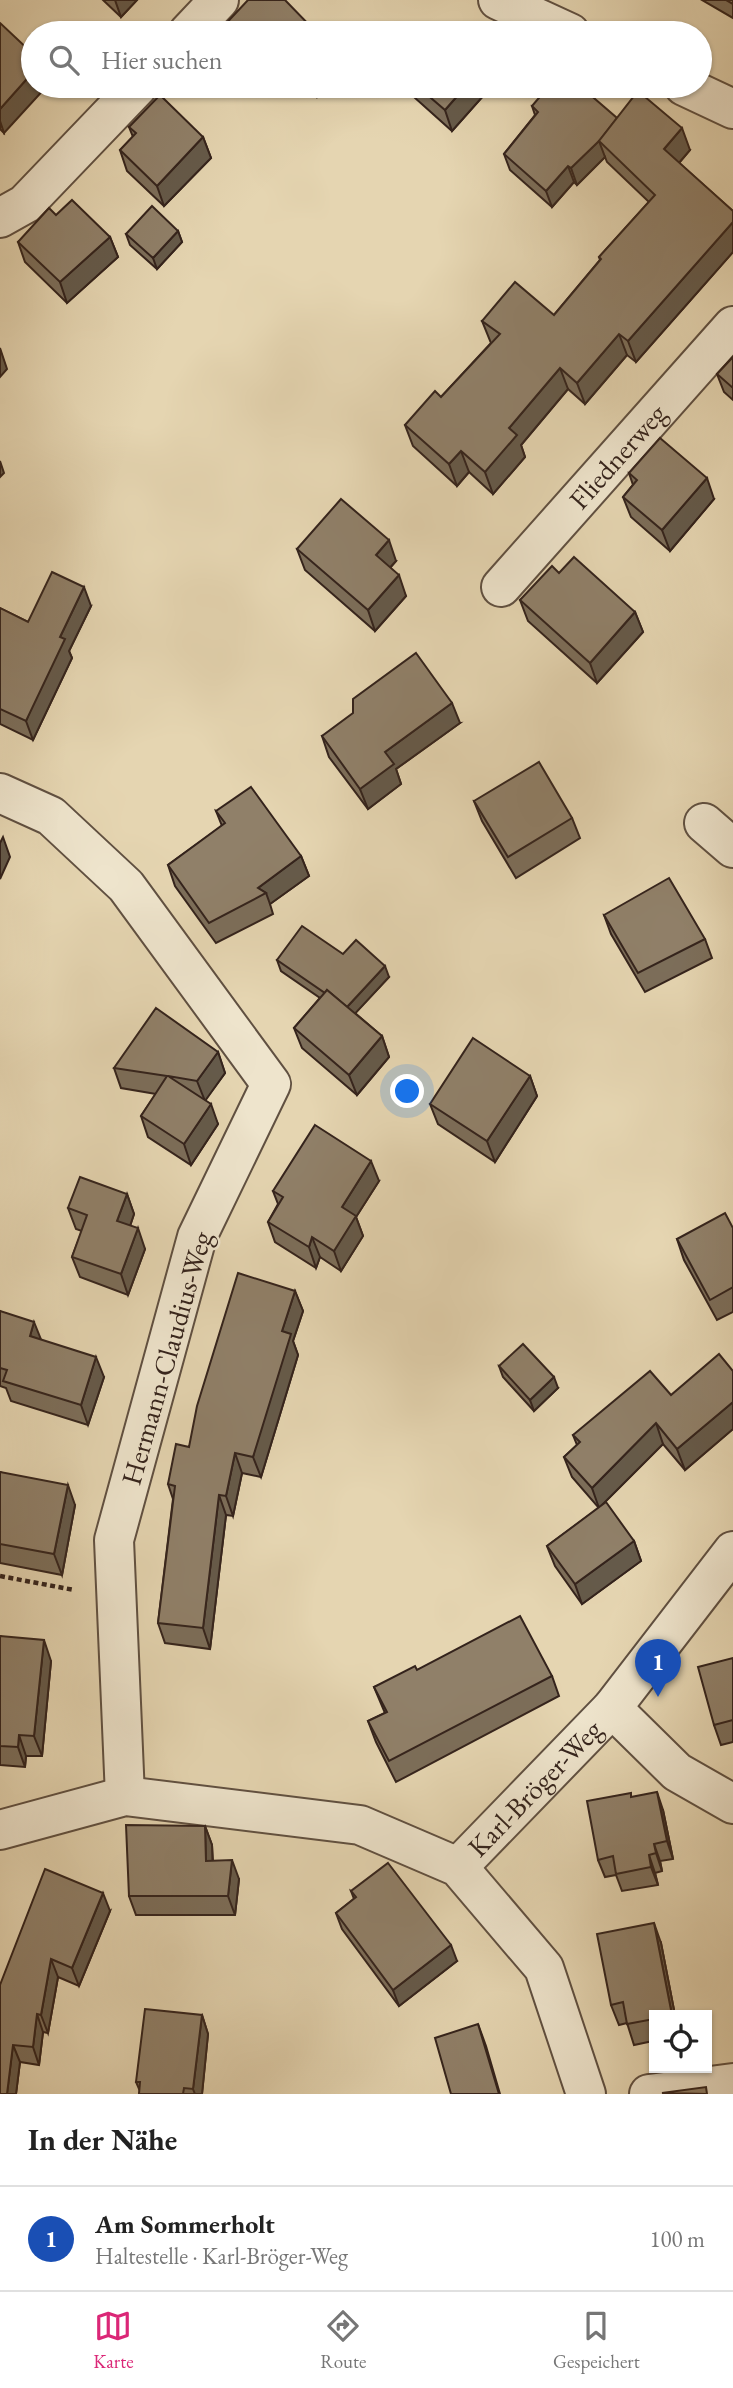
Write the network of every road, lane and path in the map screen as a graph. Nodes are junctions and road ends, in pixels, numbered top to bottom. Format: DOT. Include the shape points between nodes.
graph roads {
  1 [pos="219,0"];
  2 [pos="498,0"];
  3 [pos="199,21"];
  4 [pos="544,21"];
  5 [pos="127,98"];
  6 [pos="711,98"];
  7 [pos="733,108"];
  8 [pos="0,218"];
  9 [pos="733,326"];
  10 [pos="501,587"];
  11 [pos="0,793"];
  12 [pos="704,823"];
  13 [pos="733,848"];
  14 [pos="733,1551"];
  15 [pos="0,1576"];
  16 [pos="116,1598"];
  17 [pos="612,1708"];
  18 [pos="125,1796"];
  19 [pos="733,1804"];
  20 [pos="0,1830"];
  21 [pos="458,1867"];
  22 [pos="733,2083"];
  23 [pos="586,2094"];
  24 [pos="649,2094"];
  1 -- 3 [label="street"];
  2 -- 4 [label="street"];
  5 -- 8 [label="street" via="25,204"];
  6 -- 7 [label="street"];
  9 -- 10 [label="street, Fliednerweg"];
  11 -- 16 [label="street, Hermann-Claudius-Weg" via="51,816 126,886 271,1084 197,1237 114,1540"];
  12 -- 13 [label="street"];
  14 -- 17 [label="street, Karl-Bröger-Weg"];
  15 -- 16 [label="path"];
  16 -- 18 [label="street, Hermann-Claudius-Weg"];
  17 -- 19 [label="street, Karl-Bröger-Weg" via="677,1772"];
  17 -- 21 [label="street, Karl-Bröger-Weg"];
  18 -- 20 [label="street"];
  18 -- 21 [label="street" via="360,1825"];
  21 -- 23 [label="street" via="544,1968"];
  22 -- 24 [label="street"];
}
